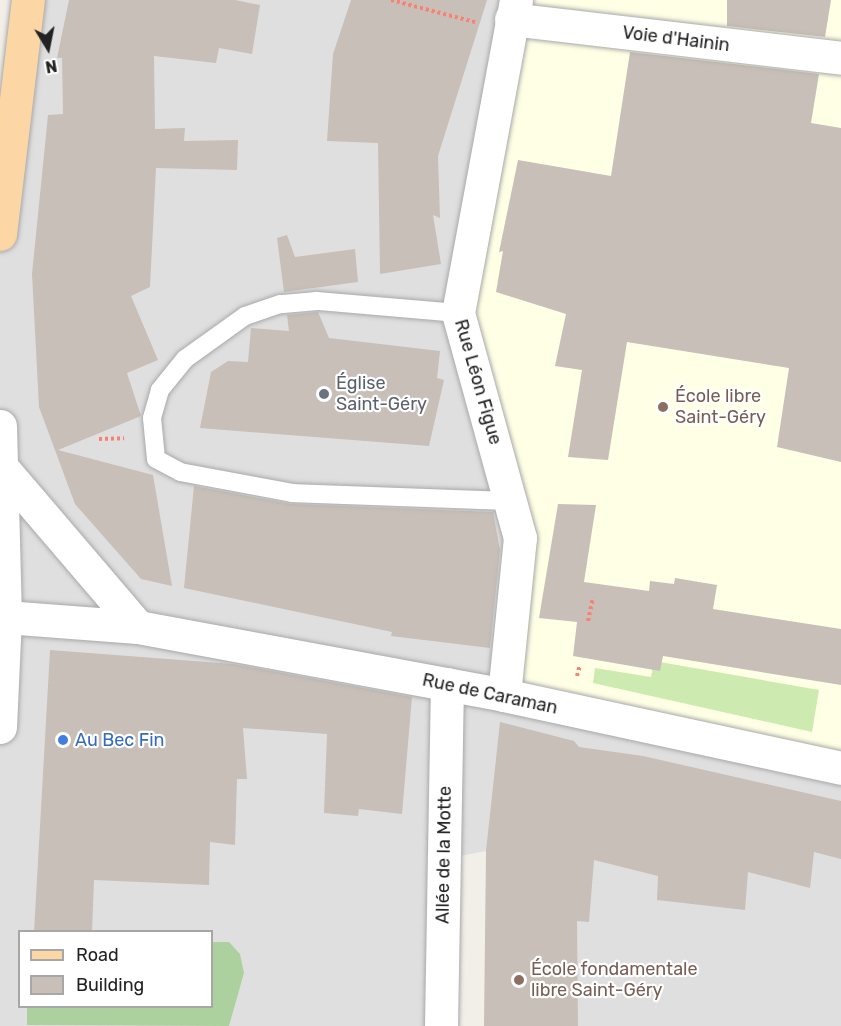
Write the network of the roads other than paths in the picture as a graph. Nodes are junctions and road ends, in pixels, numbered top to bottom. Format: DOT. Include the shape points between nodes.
graph roads {
  1 [pos="28,0"];
  2 [pos="511,17"];
  3 [pos="841,58"];
  4 [pos="0,234"];
  5 [pos="458,313"];
  6 [pos="0,426"];
  7 [pos="3,481"];
  8 [pos="513,501"];
  9 [pos="4,617"];
  10 [pos="138,627"];
  11 [pos="447,684"];
  12 [pos="504,695"];
  13 [pos="0,728"];
  14 [pos="841,768"];
  15 [pos="441,1026"];
  1 -- 4 [label="main road"];
  2 -- 3 [label="street, Voie d'Hainin"];
  2 -- 5 [label="street, Rue Léon Figue"];
  5 -- 8 [label="street, Rue Léon Figue"];
  5 -- 8 [label="lane" via="317,300 280,304 245,316 185,359 160,390 152,418 156,459 180,472 292,493"];
  6 -- 7 [label="street"];
  7 -- 9 [label="street"];
  7 -- 10 [label="street"];
  8 -- 12 [label="street, Rue Léon Figue" via="520,538"];
  9 -- 10 [label="street, Rue de Caraman"];
  9 -- 13 [label="street"];
  10 -- 11 [label="street, Rue de Caraman"];
  11 -- 12 [label="street, Rue de Caraman"];
  11 -- 15 [label="street, Allée de la Motte"];
  12 -- 14 [label="street, Rue de Caraman"];
}
